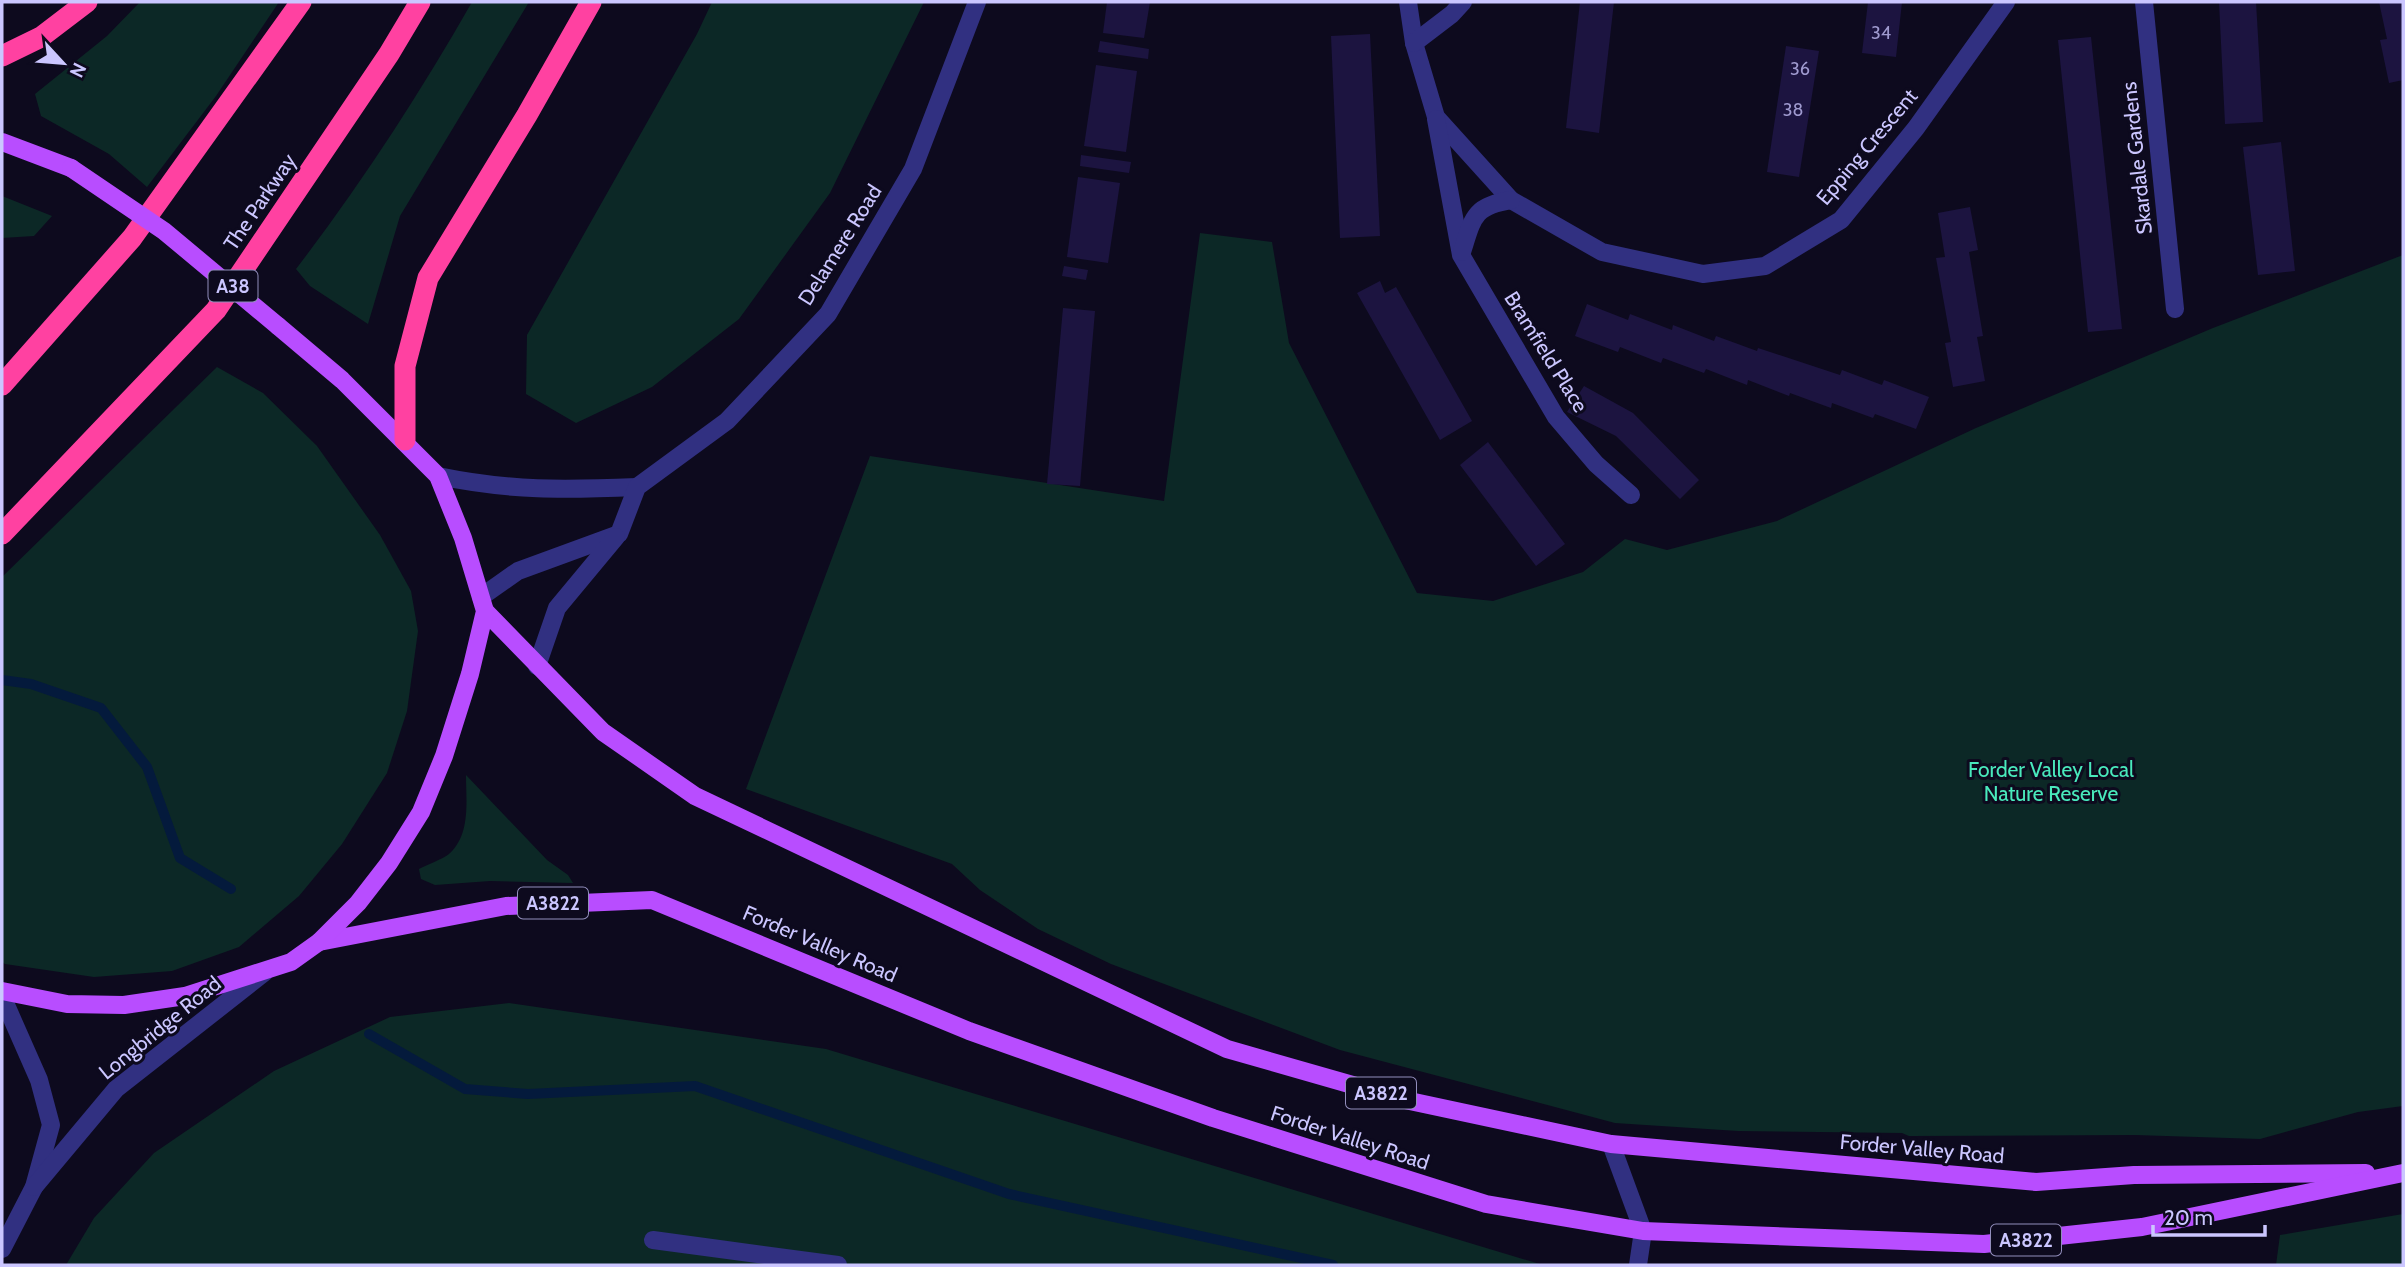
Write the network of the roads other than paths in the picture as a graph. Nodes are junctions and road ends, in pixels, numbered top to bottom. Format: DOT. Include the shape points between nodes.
graph roads {
  1 [pos="87,2"];
  2 [pos="300,2"];
  3 [pos="420,2"];
  4 [pos="591,2"];
  5 [pos="977,2"];
  6 [pos="1408,2"];
  7 [pos="1463,2"];
  8 [pos="2006,2"];
  9 [pos="2144,2"];
  10 [pos="1414,43"];
  11 [pos="2,56"];
  12 [pos="1436,117"];
  13 [pos="2,142"];
  14 [pos="1511,200"];
  15 [pos="1461,255"];
  16 [pos="2175,309"];
  17 [pos="2,385"];
  18 [pos="405,440"];
  19 [pos="438,476"];
  20 [pos="637,487"];
  21 [pos="1631,495"];
  22 [pos="2,534"];
  23 [pos="619,534"];
  24 [pos="483,604"];
  25 [pos="537,666"];
  26 [pos="319,942"];
  27 [pos="265,972"];
  28 [pos="2,994"];
  29 [pos="1611,1144"];
  30 [pos="2403,1173"];
  31 [pos="34,1187"];
  32 [pos="1643,1231"];
  33 [pos="653,1240"];
  34 [pos="2,1249"];
  35 [pos="838,1265"];
  36 [pos="1638,1265"];
  1 -- 11 [label="highway" via="41,37"];
  2 -- 17 [label="highway" via="132,238"];
  3 -- 22 [label="highway, The Parkway / A38" via="216,310"];
  4 -- 18 [label="highway" via="428,278 405,366"];
  5 -- 20 [label="street, Delamere Road" via="913,169 828,314 727,421"];
  6 -- 10 [label="street, Epping Crescent"];
  7 -- 10 [label="street"];
  8 -- 14 [label="street, Epping Crescent" via="1916,128 1841,220 1765,266 1703,274 1602,251"];
  9 -- 16 [label="street, Skardale Gardens"];
  10 -- 12 [label="street, Epping Crescent"];
  12 -- 14 [label="street, Epping Crescent"];
  12 -- 15 [label="street, Bramfield Place"];
  13 -- 18 [label="main road, bridge" via="71,168 164,231 342,380"];
  14 -- 15 [label="street" via="1487,204 1473,218"];
  15 -- 21 [label="street, Bramfield Place" via="1556,417 1596,464"];
  18 -- 19 [label="main road"];
  19 -- 20 [label="street" via="516,489"];
  19 -- 24 [label="main road"];
  20 -- 23 [label="street"];
  23 -- 24 [label="street" via="518,571"];
  23 -- 25 [label="street" via="557,608"];
  24 -- 25 [label="main road, Forder Valley Road / A3822"];
  24 -- 26 [label="main road" via="470,674 421,813 366,893"];
  25 -- 29 [label="main road, Forder Valley Road / A3822" via="603,732 695,796 1227,1049 1405,1100"];
  26 -- 27 [label="main road" via="291,962"];
  26 -- 32 [label="main road, Forder Valley Road / A3822" via="506,906 652,900 969,1031 1213,1118 1486,1204"];
  27 -- 28 [label="main road" via="185,996 124,1005 67,1004"];
  27 -- 31 [label="street, Longbridge Road" via="116,1089"];
  28 -- 31 [label="street, Longbridge Road" via="39,1080 51,1125"];
  29 -- 30 [label="main road, Forder Valley Road / A3822" via="2036,1182 2134,1175"];
  29 -- 32 [label="street"];
  30 -- 32 [label="main road, Forder Valley Road / A3822" via="2142,1227 1984,1244"];
  31 -- 34 [label="street, Longbridge Road"];
  32 -- 36 [label="street"];
  33 -- 35 [label="street"];
}
